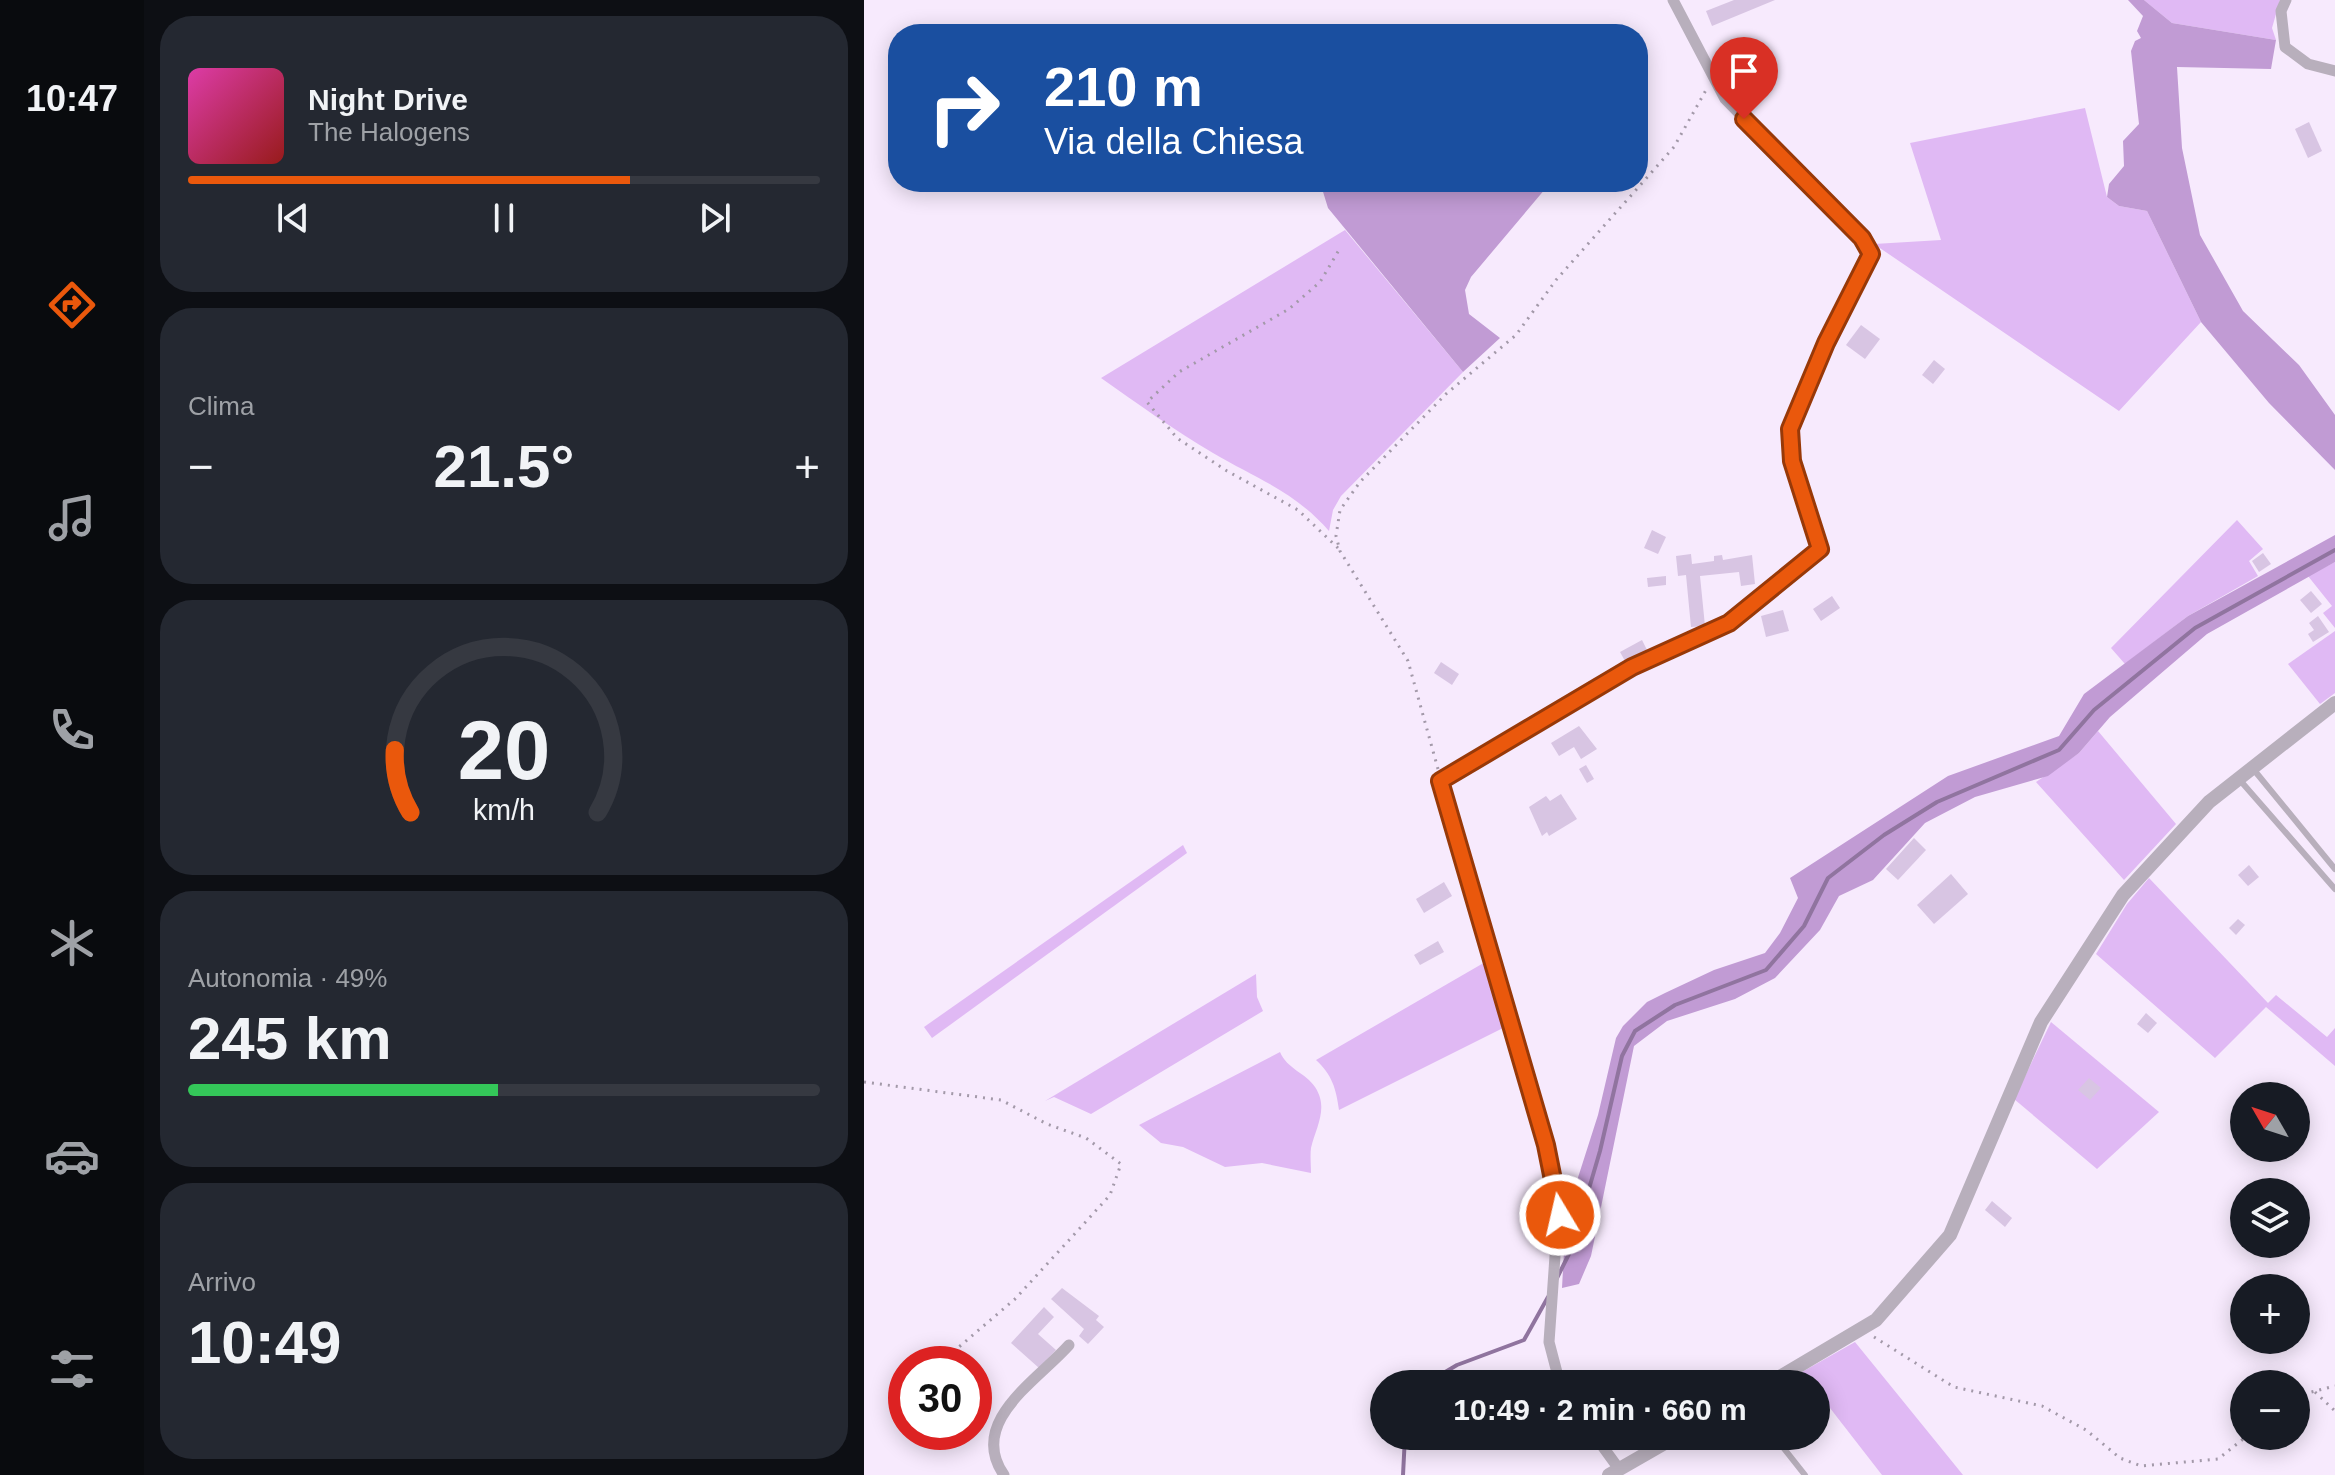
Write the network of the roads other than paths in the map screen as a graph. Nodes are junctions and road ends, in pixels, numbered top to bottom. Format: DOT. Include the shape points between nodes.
graph roads {
  1 [pos="1673,0"];
  2 [pos="2286,0"];
  3 [pos="2335,71"];
  4 [pos="2335,703"];
  5 [pos="2252,767"];
  6 [pos="2238,778"];
  7 [pos="2335,869"];
  8 [pos="2335,889"];
  9 [pos="1069,1345"];
  10 [pos="1555,1370"];
  11 [pos="1791,1370"];
  12 [pos="1602,1450"];
  13 [pos="1652,1450"];
  14 [pos="1785,1450"];
  15 [pos="1614,1472"];
  16 [pos="1004,1475"];
  17 [pos="1805,1475"];
  1 -- 10 [label="street" via="1725,99 1862,238 1871,254 1790,429 1792,461 1820,549 1729,623 1632,667 1440,781 1554,1176 1560,1215 1550,1354"];
  2 -- 3 [label="street" via="2281,11 2285,47 2308,64"];
  4 -- 5 [label="street"];
  5 -- 6 [label="street"];
  5 -- 7 [label="lane"];
  6 -- 8 [label="lane"];
  6 -- 11 [label="street" via="2123,895 2041,1022 1950,1235 1876,1320"];
  9 -- 16 [label="street" via="998,1420 992,1444"];
  12 -- 15 [label="street"];
  13 -- 15 [label="street"];
  14 -- 17 [label="lane"];
}
